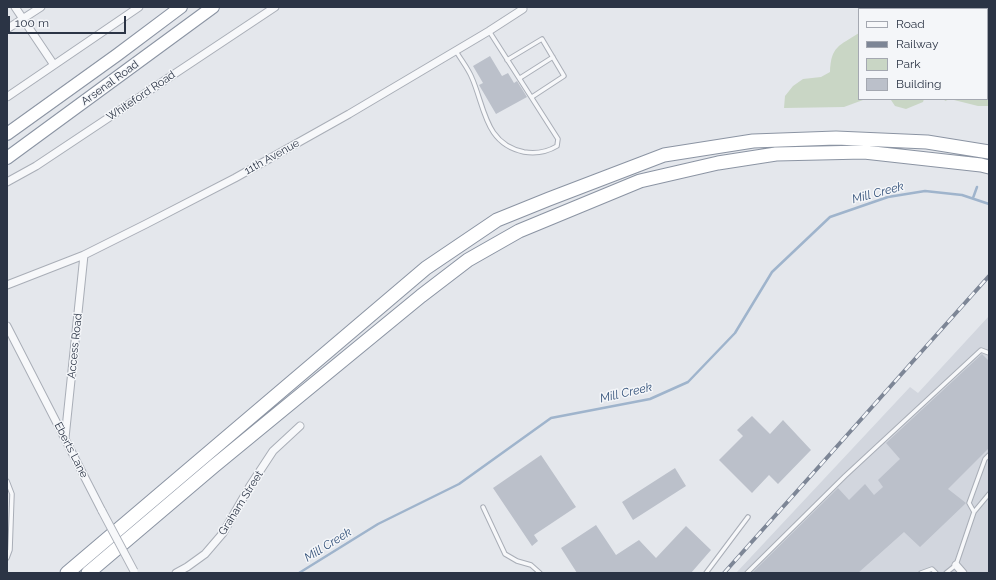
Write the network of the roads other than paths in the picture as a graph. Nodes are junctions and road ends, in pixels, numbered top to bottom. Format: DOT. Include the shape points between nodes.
graph roads {
  1 [pos="15,7"];
  2 [pos="41,7"];
  3 [pos="139,7"];
  4 [pos="181,7"];
  5 [pos="213,7"];
  6 [pos="275,7"];
  7 [pos="524,8"];
  8 [pos="23,19"];
  9 [pos="7,29"];
  10 [pos="489,31"];
  11 [pos="456,51"];
  12 [pos="553,57"];
  13 [pos="508,60"];
  14 [pos="54,65"];
  15 [pos="520,78"];
  16 [pos="7,97"];
  17 [pos="532,97"];
  18 [pos="7,134"];
  19 [pos="989,152"];
  20 [pos="7,158"];
  21 [pos="989,167"];
  22 [pos="7,182"];
  23 [pos="84,255"];
  24 [pos="7,285"];
  25 [pos="7,326"];
  26 [pos="989,354"];
  27 [pos="300,426"];
  28 [pos="65,438"];
  29 [pos="989,455"];
  30 [pos="7,481"];
  31 [pos="989,494"];
  32 [pos="482,507"];
  33 [pos="974,512"];
  34 [pos="748,518"];
  35 [pos="7,558"];
  36 [pos="956,565"];
  37 [pos="134,572"];
  38 [pos="67,573"];
  39 [pos="88,573"];
  40 [pos="176,573"];
  41 [pos="540,573"];
  42 [pos="706,573"];
  43 [pos="747,573"];
  44 [pos="921,573"];
  45 [pos="936,573"];
  46 [pos="946,573"];
  47 [pos="963,573"];
  1 -- 8 [label="street"];
  2 -- 8 [label="street"];
  3 -- 14 [label="street"];
  4 -- 18 [label="highway, Arsenal Road"];
  5 -- 20 [label="highway, Arsenal Road"];
  6 -- 22 [label="street, Whiteford Road" via="36,166"];
  7 -- 10 [label="street, 11th Avenue"];
  8 -- 9 [label="street"];
  8 -- 14 [label="street"];
  10 -- 11 [label="street, 11th Avenue"];
  10 -- 13 [label="lane"];
  11 -- 17 [label="lane" via="472,78 485,118 501,141 515,150 529,153 548,151 557,146 558,139"];
  11 -- 23 [label="street, 11th Avenue" via="235,178"];
  12 -- 13 [label="lane" via="542,38"];
  12 -- 15 [label="lane"];
  12 -- 17 [label="lane" via="564,76"];
  13 -- 15 [label="lane"];
  14 -- 16 [label="street"];
  15 -- 17 [label="lane"];
  19 -- 38 [label="highway" via="920,142 836,138 753,141 664,155 497,220 426,268"];
  21 -- 39 [label="highway" via="864,152 776,154 718,163 640,181 519,231 468,260 421,296"];
  23 -- 24 [label="street, 11th Avenue"];
  23 -- 28 [label="street, Access Road"];
  25 -- 28 [label="street, Eberts Lane"];
  26 -- 43 [label="lane" via="981,350 845,476"];
  27 -- 40 [label="street, Graham Street" via="273,451 223,534 205,554"];
  28 -- 37 [label="street, Eberts Lane, bridge"];
  29 -- 33 [label="lane" via="985,459 969,503"];
  30 -- 35 [label="lane" via="12,494 10,550"];
  31 -- 33 [label="lane"];
  32 -- 41 [label="lane" via="505,554 531,565"];
  33 -- 36 [label="lane"];
  34 -- 42 [label="lane"];
  36 -- 46 [label="lane"];
  36 -- 47 [label="street"];
  44 -- 45 [label="lane" via="932,569"];
}
